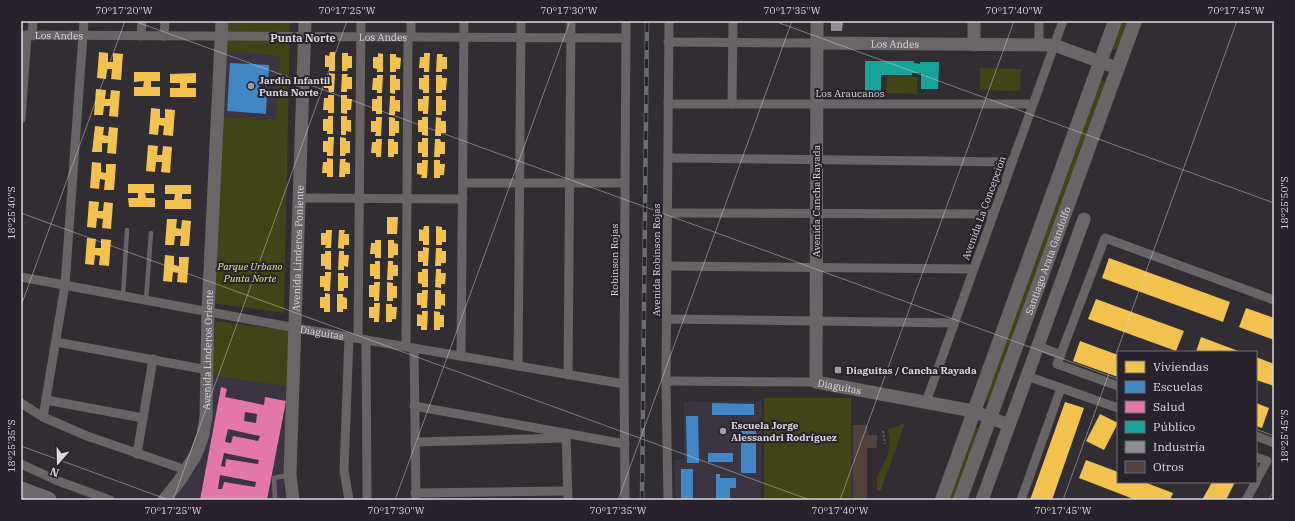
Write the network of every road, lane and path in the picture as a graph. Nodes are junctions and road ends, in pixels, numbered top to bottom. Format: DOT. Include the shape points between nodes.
graph roads {
  1 [pos="33,21"];
  2 [pos="84,21"];
  3 [pos="142,21"];
  4 [pos="165,21"];
  5 [pos="222,21"];
  6 [pos="305,21"];
  7 [pos="361,21"];
  8 [pos="411,21"];
  9 [pos="464,21"];
  10 [pos="521,21"];
  11 [pos="571,21"];
  12 [pos="626,21"];
  13 [pos="669,21"];
  14 [pos="732,21"];
  15 [pos="817,21"];
  16 [pos="974,21"];
  17 [pos="1039,21"];
  18 [pos="1063,21"];
  19 [pos="1115,21"];
  20 [pos="1135,21"];
  21 [pos="27,35"];
  22 [pos="83,36"];
  23 [pos="141,36"];
  24 [pos="164,36"];
  25 [pos="222,36"];
  26 [pos="305,37"];
  27 [pos="361,37"];
  28 [pos="410,37"];
  29 [pos="463,38"];
  30 [pos="521,38"];
  31 [pos="571,38"];
  32 [pos="626,38"];
  33 [pos="668,42"];
  34 [pos="732,43"];
  35 [pos="817,44"];
  36 [pos="974,45"];
  37 [pos="1039,45"];
  38 [pos="1054,45"];
  39 [pos="1100,62"];
  40 [pos="1117,68"];
  41 [pos="668,104"];
  42 [pos="732,104"];
  43 [pos="816,104"];
  44 [pos="1033,104"];
  45 [pos="21,119"];
  46 [pos="668,158"];
  47 [pos="816,160"];
  48 [pos="1012,162"];
  49 [pos="462,183"];
  50 [pos="520,183"];
  51 [pos="570,183"];
  52 [pos="625,183"];
  53 [pos="300,198"];
  54 [pos="359,199"];
  55 [pos="407,199"];
  56 [pos="462,199"];
  57 [pos="667,213"];
  58 [pos="816,213"];
  59 [pos="993,214"];
  60 [pos="1084,219"];
  61 [pos="127,230"];
  62 [pos="151,233"];
  63 [pos="667,266"];
  64 [pos="816,267"];
  65 [pos="973,269"];
  66 [pos="21,278"];
  67 [pos="65,286"];
  68 [pos="123,296"];
  69 [pos="146,300"];
  70 [pos="1274,300"];
  71 [pos="208,312"];
  72 [pos="666,319"];
  73 [pos="816,321"];
  74 [pos="954,322"];
  75 [pos="296,328"];
  76 [pos="357,338"];
  77 [pos="56,342"];
  78 [pos="1038,346"];
  79 [pos="410,347"];
  80 [pos="1061,355"];
  81 [pos="461,356"];
  82 [pos="153,359"];
  83 [pos="518,366"];
  84 [pos="208,370"];
  85 [pos="568,375"];
  86 [pos="1027,376"];
  87 [pos="666,381"];
  88 [pos="816,382"];
  89 [pos="624,384"];
  90 [pos="1117,386"];
  91 [pos="1061,388"];
  92 [pos="46,400"];
  93 [pos="926,402"];
  94 [pos="21,403"];
  95 [pos="414,406"];
  96 [pos="1117,408"];
  97 [pos="973,411"];
  98 [pos="43,417"];
  99 [pos="990,417"];
  100 [pos="143,418"];
  101 [pos="1009,425"];
  102 [pos="883,431"];
  103 [pos="566,436"];
  104 [pos="1257,436"];
  105 [pos="415,442"];
  106 [pos="1274,442"];
  107 [pos="625,444"];
  108 [pos="885,444"];
  109 [pos="137,454"];
  110 [pos="1257,457"];
  111 [pos="21,464"];
  112 [pos="186,470"];
  113 [pos="290,475"];
  114 [pos="1257,480"];
  115 [pos="1255,483"];
  116 [pos="21,490"];
  117 [pos="568,496"];
  118 [pos="416,497"];
  119 [pos="48,500"];
  120 [pos="110,500"];
  121 [pos="164,500"];
  122 [pos="275,500"];
  123 [pos="293,500"];
  124 [pos="349,500"];
  125 [pos="367,500"];
  126 [pos="625,500"];
  127 [pos="668,500"];
  128 [pos="942,500"];
  129 [pos="960,500"];
  130 [pos="982,500"];
  131 [pos="1021,500"];
  132 [pos="1246,500"];
  1 -- 21 [label="street"];
  2 -- 22 [label="street"];
  3 -- 23 [label="street"];
  4 -- 24 [label="street"];
  5 -- 25 [label="street, Avenida Linderos Oriente"];
  6 -- 26 [label="street, Avenida Linderos Poniente"];
  7 -- 27 [label="street"];
  8 -- 28 [label="street"];
  9 -- 29 [label="street"];
  10 -- 30 [label="street"];
  11 -- 31 [label="street"];
  12 -- 32 [label="street, Robinson Rojas"];
  13 -- 33 [label="street, Avenida Robinson Rojas"];
  14 -- 34 [label="street"];
  15 -- 35 [label="street, Avenida Cancha Rayada"];
  16 -- 36 [label="street"];
  17 -- 37 [label="street"];
  18 -- 38 [label="street, Avenida La Concepción"];
  19 -- 39 [label="main road, Santiago Arata Gandolfo"];
  20 -- 40 [label="main road, Santiago Arata Gandolfo"];
  21 -- 22 [label="street, Los Andes"];
  21 -- 45 [label="street"];
  22 -- 23 [label="street, Los Andes"];
  22 -- 67 [label="street"];
  23 -- 24 [label="street, Los Andes"];
  24 -- 25 [label="street, Los Andes"];
  25 -- 26 [label="street, Los Andes"];
  25 -- 71 [label="street, Avenida Linderos Oriente"];
  26 -- 27 [label="street, Los Andes"];
  26 -- 53 [label="street, Avenida Linderos Poniente"];
  27 -- 28 [label="street, Los Andes"];
  27 -- 54 [label="street"];
  28 -- 29 [label="street, Los Andes"];
  28 -- 55 [label="street"];
  29 -- 30 [label="street, Los Andes"];
  29 -- 49 [label="street"];
  30 -- 31 [label="street, Los Andes"];
  30 -- 50 [label="street"];
  31 -- 32 [label="street, Los Andes"];
  31 -- 51 [label="street"];
  32 -- 52 [label="street, Robinson Rojas"];
  33 -- 34 [label="street, Los Andes"];
  33 -- 41 [label="street, Avenida Robinson Rojas"];
  34 -- 35 [label="street, Los Andes"];
  34 -- 42 [label="street"];
  35 -- 36 [label="street, Los Andes"];
  35 -- 43 [label="street, Avenida Cancha Rayada"];
  36 -- 37 [label="street, Los Andes"];
  37 -- 38 [label="street, Los Andes"];
  38 -- 39 [label="street, Los Andes"];
  38 -- 44 [label="street, Avenida La Concepción"];
  39 -- 40 [label="street, Los Andes"];
  39 -- 97 [label="main road, Santiago Arata Gandolfo"];
  40 -- 99 [label="main road, Santiago Arata Gandolfo"];
  41 -- 42 [label="street, Los Araucanos"];
  41 -- 46 [label="street, Avenida Robinson Rojas"];
  42 -- 43 [label="street, Los Araucanos"];
  43 -- 44 [label="street, Los Araucanos"];
  43 -- 47 [label="street, Avenida Cancha Rayada"];
  44 -- 48 [label="street, Avenida La Concepción"];
  46 -- 47 [label="street"];
  46 -- 57 [label="street, Avenida Robinson Rojas"];
  47 -- 48 [label="street"];
  47 -- 58 [label="street, Avenida Cancha Rayada"];
  48 -- 59 [label="street, Avenida La Concepción"];
  49 -- 50 [label="street"];
  49 -- 56 [label="street"];
  50 -- 51 [label="street"];
  50 -- 83 [label="street"];
  51 -- 52 [label="street"];
  51 -- 85 [label="street"];
  52 -- 89 [label="street, Robinson Rojas"];
  53 -- 54 [label="street"];
  53 -- 75 [label="street, Avenida Linderos Poniente"];
  54 -- 55 [label="street"];
  54 -- 76 [label="street"];
  55 -- 56 [label="street"];
  55 -- 79 [label="street"];
  56 -- 81 [label="street"];
  57 -- 58 [label="street"];
  57 -- 63 [label="street, Avenida Robinson Rojas"];
  58 -- 59 [label="street"];
  58 -- 64 [label="street, Avenida Cancha Rayada"];
  59 -- 65 [label="street, Avenida La Concepción"];
  60 -- 78 [label="street"];
  61 -- 68 [label="lane"];
  62 -- 69 [label="lane"];
  63 -- 64 [label="street"];
  63 -- 72 [label="street, Avenida Robinson Rojas"];
  64 -- 65 [label="street"];
  64 -- 73 [label="street, Avenida Cancha Rayada"];
  65 -- 74 [label="street, Avenida La Concepción"];
  66 -- 67 [label="street, Diaguitas"];
  67 -- 68 [label="street, Diaguitas"];
  67 -- 77 [label="street"];
  68 -- 69 [label="street, Diaguitas"];
  69 -- 71 [label="street, Diaguitas"];
  70 -- 80 [label="street" via="1106,238"];
  71 -- 75 [label="street, Diaguitas"];
  71 -- 84 [label="street, Avenida Linderos Oriente"];
  72 -- 73 [label="street"];
  72 -- 87 [label="street, Avenida Robinson Rojas"];
  73 -- 74 [label="street"];
  73 -- 88 [label="street, Avenida Cancha Rayada"];
  74 -- 93 [label="street, Avenida La Concepción"];
  75 -- 76 [label="street, Diaguitas"];
  75 -- 113 [label="street, Avenida Linderos Poniente"];
  76 -- 79 [label="street, Diaguitas"];
  76 -- 124 [label="street" via="344,470"];
  76 -- 125 [label="street"];
  77 -- 82 [label="street"];
  77 -- 92 [label="street"];
  78 -- 80 [label="street"];
  78 -- 86 [label="street"];
  79 -- 81 [label="street, Diaguitas"];
  79 -- 95 [label="street"];
  80 -- 90 [label="street" via="1057,364"];
  81 -- 83 [label="street, Diaguitas"];
  82 -- 84 [label="street"];
  82 -- 100 [label="street"];
  83 -- 85 [label="street, Diaguitas"];
  84 -- 112 [label="street, Avenida Linderos Oriente" via="205,426 200,445"];
  85 -- 89 [label="street, Diaguitas"];
  86 -- 91 [label="street"];
  86 -- 101 [label="street"];
  87 -- 88 [label="street, Diaguitas"];
  87 -- 127 [label="street, Avenida Robinson Rojas"];
  88 -- 93 [label="street, Diaguitas"];
  89 -- 107 [label="street, Robinson Rojas"];
  91 -- 96 [label="street"];
  91 -- 131 [label="street"];
  92 -- 98 [label="street"];
  92 -- 100 [label="street"];
  93 -- 97 [label="street, Diaguitas"];
  94 -- 98 [label="street"];
  95 -- 103 [label="street"];
  95 -- 105 [label="street"];
  97 -- 99 [label="street, Diaguitas"];
  97 -- 128 [label="main road, Santiago Arata Gandolfo"];
  98 -- 109 [label="street"];
  99 -- 101 [label="street, Diaguitas"];
  99 -- 129 [label="main road, Santiago Arata Gandolfo"];
  100 -- 109 [label="street"];
  101 -- 130 [label="street"];
  102 -- 108 [label="path"];
  103 -- 105 [label="street"];
  103 -- 107 [label="street"];
  103 -- 117 [label="street"];
  104 -- 106 [label="street"];
  105 -- 118 [label="street"];
  107 -- 126 [label="street, Robinson Rojas"];
  109 -- 112 [label="street"];
  110 -- 114 [label="street" via="1267,460"];
  111 -- 120 [label="street"];
  112 -- 121 [label="street, Avenida Linderos Oriente"];
  113 -- 122 [label="lane" via="274,478"];
  113 -- 123 [label="street, Avenida Linderos Poniente"];
  115 -- 132 [label="street"];
  116 -- 119 [label="highway"];
  117 -- 118 [label="street"];
}
